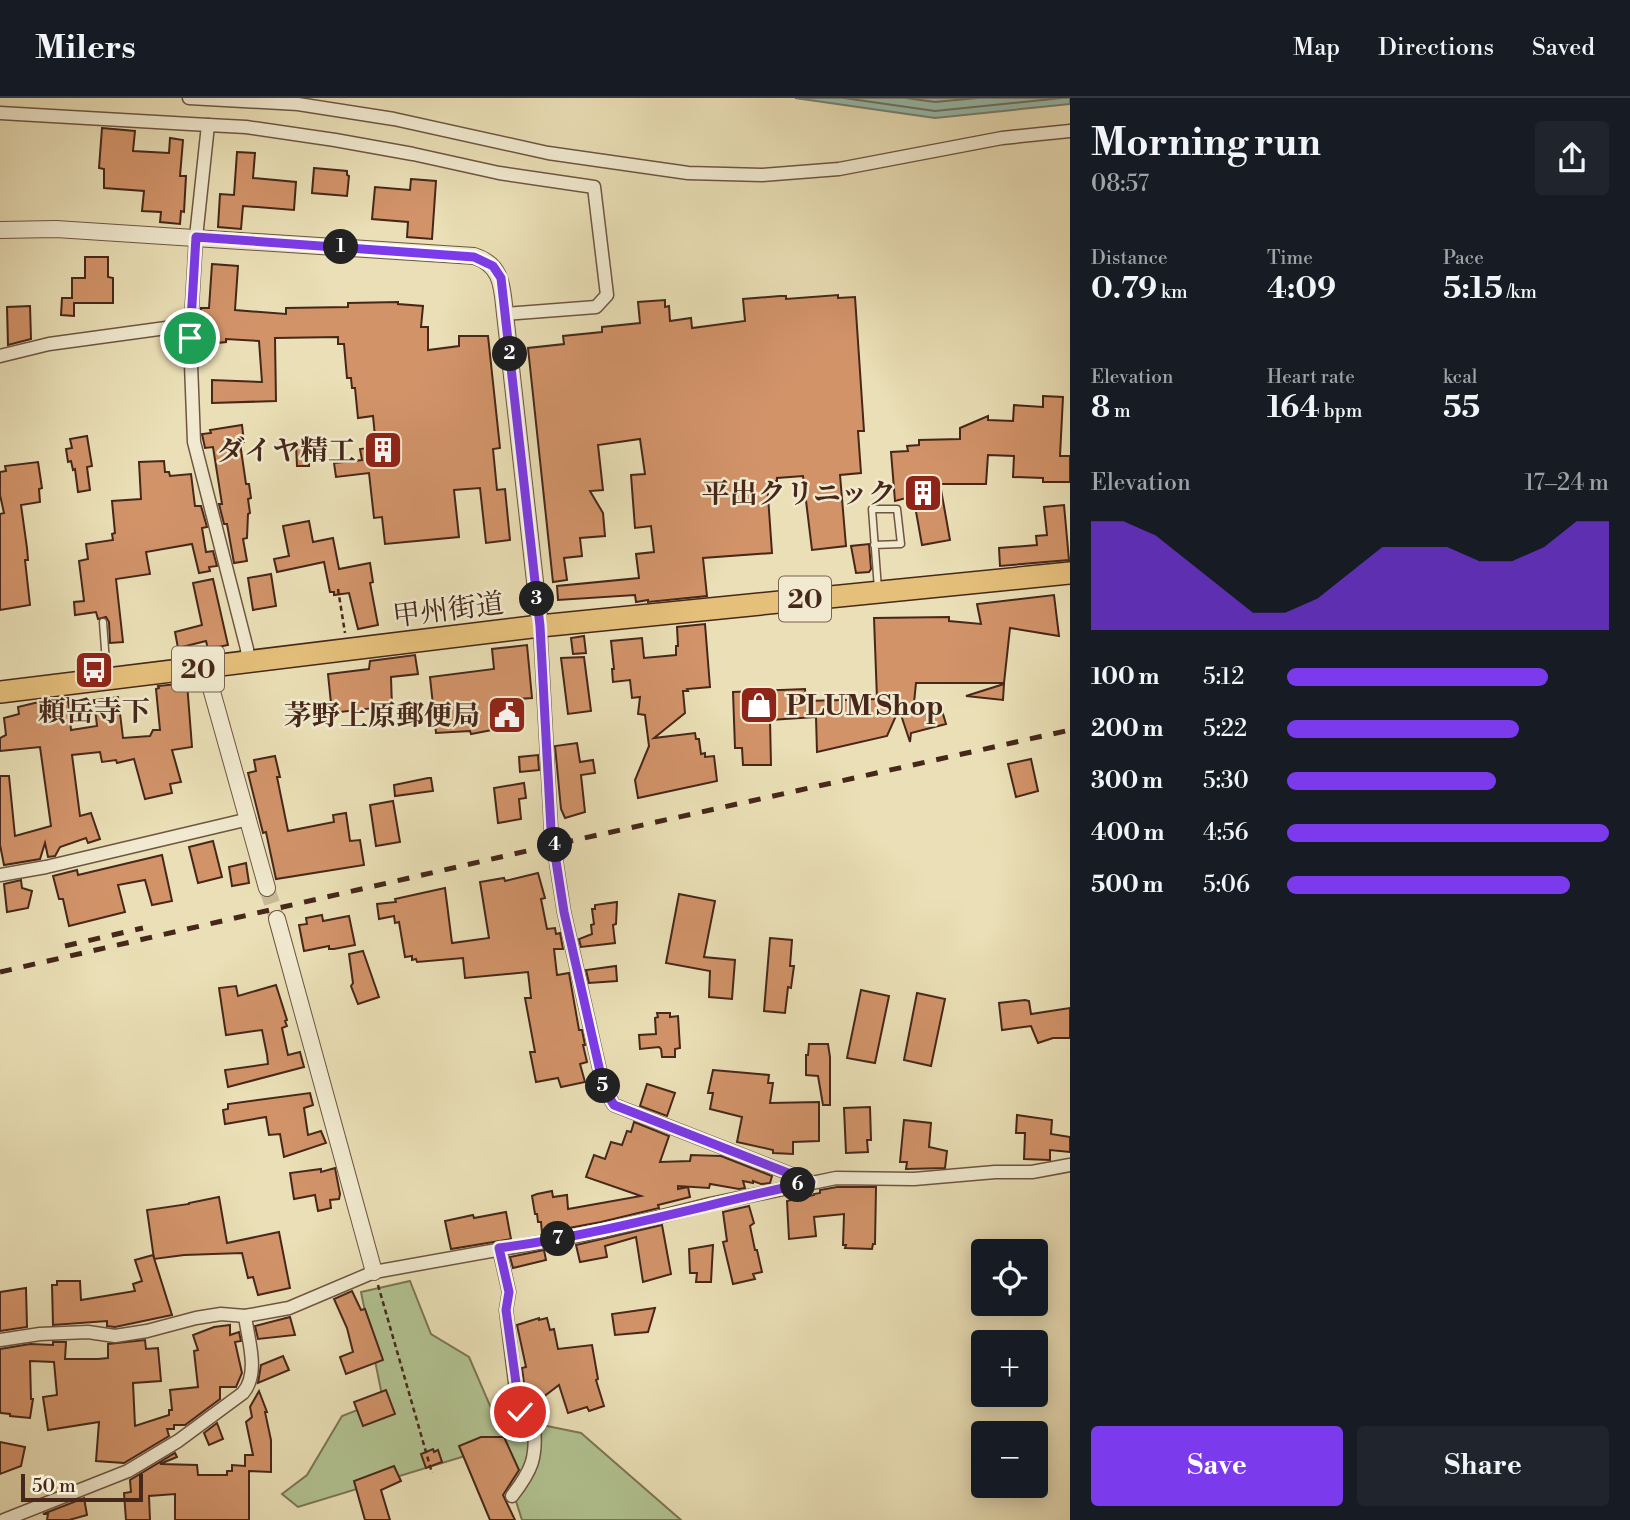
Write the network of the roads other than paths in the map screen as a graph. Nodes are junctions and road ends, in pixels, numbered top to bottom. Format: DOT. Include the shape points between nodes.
graph roads {
  1 [pos="189,98"];
  2 [pos="0,113"];
  3 [pos="208,125"];
  4 [pos="1070,131"];
  5 [pos="0,230"];
  6 [pos="196,237"];
  7 [pos="505,314"];
  8 [pos="190,338"];
  9 [pos="0,356"];
  10 [pos="874,545"];
  11 [pos="1070,573"];
  12 [pos="879,591"];
  13 [pos="103,622"];
  14 [pos="540,626"];
  15 [pos="248,663"];
  16 [pos="208,668"];
  17 [pos="107,678"];
  18 [pos="0,692"];
  19 [pos="248,819"];
  20 [pos="0,875"];
  21 [pos="267,888"];
  22 [pos="277,919"];
  23 [pos="1070,1165"];
  24 [pos="811,1182"];
  25 [pos="499,1248"];
  26 [pos="374,1272"];
  27 [pos="244,1316"];
  28 [pos="0,1340"];
  29 [pos="512,1496"];
  30 [pos="4,1520"];
  1 -- 4 [label="street" via="298,104 394,119 548,153 688,173 762,175 839,169 1002,138"];
  2 -- 3 [label="street"];
  3 -- 6 [label="street"];
  3 -- 7 [label="street" via="335,140 594,187 607,295 596,307"];
  5 -- 6 [label="street"];
  6 -- 7 [label="street" via="474,257 493,266 501,278"];
  6 -- 8 [label="street"];
  7 -- 14 [label="street"];
  8 -- 9 [label="street" via="166,328 48,344"];
  8 -- 15 [label="street" via="194,442"];
  10 -- 10 [label="lane" via="872,509 897,509 901,544"];
  10 -- 12 [label="lane"];
  11 -- 12 [label="highway, 甲州街道 / 20"];
  12 -- 14 [label="highway, 甲州街道 / 20"];
  13 -- 17 [label="lane"];
  14 -- 15 [label="highway, 甲州街道 / 20"];
  14 -- 24 [label="street" via="551,829 564,912 604,1089 614,1105"];
  15 -- 16 [label="highway, 甲州街道 / 20"];
  16 -- 17 [label="highway, 甲州街道 / 20"];
  16 -- 19 [label="street"];
  17 -- 18 [label="highway, 甲州街道 / 20"];
  19 -- 20 [label="street"];
  19 -- 21 [label="street"];
  22 -- 26 [label="street"];
  23 -- 24 [label="street" via="1032,1172"];
  24 -- 25 [label="street" via="603,1231"];
  25 -- 26 [label="street"];
  25 -- 29 [label="street" via="509,1292 506,1310 520,1412 534,1425 536,1451 526,1478"];
  26 -- 27 [label="street" via="289,1308"];
  27 -- 28 [label="street" via="221,1314 115,1336 88,1332"];
  27 -- 30 [label="street" via="252,1372 243,1393 128,1471"];
}
